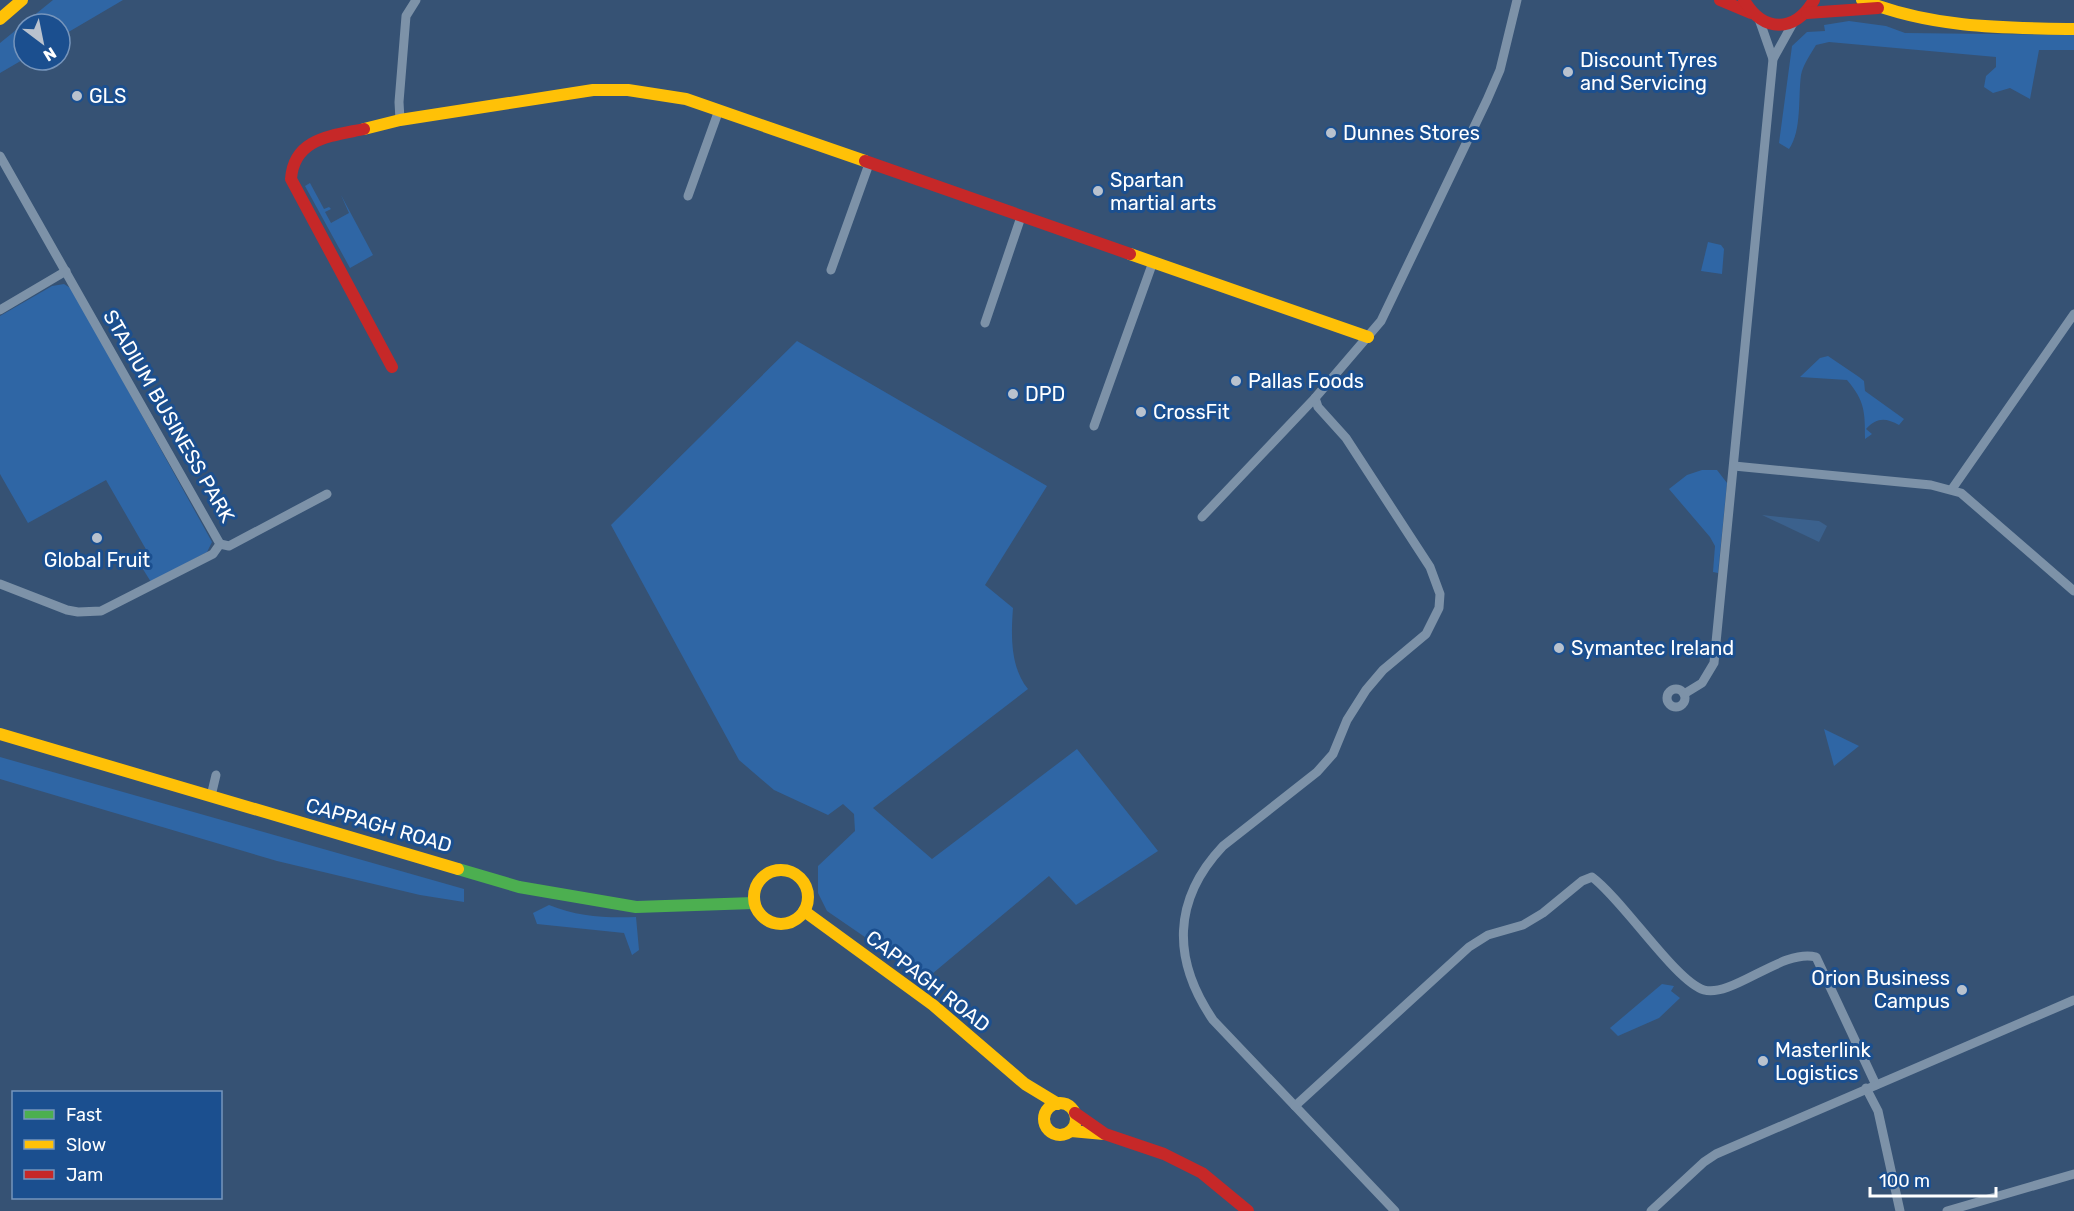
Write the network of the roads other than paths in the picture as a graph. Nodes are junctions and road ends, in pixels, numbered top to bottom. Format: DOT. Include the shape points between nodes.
graph roads {
  1 [pos="22,0"];
  2 [pos="416,0"];
  3 [pos="1517,0"];
  4 [pos="1720,0"];
  5 [pos="1744,0"];
  6 [pos="1814,0"];
  7 [pos="1862,0"];
  8 [pos="1879,8"];
  9 [pos="1807,13"];
  10 [pos="1755,16"];
  11 [pos="0,19"];
  12 [pos="1793,23"];
  13 [pos="2074,28"];
  14 [pos="1773,59"];
  15 [pos="719,110"];
  16 [pos="400,120"];
  17 [pos="0,156"];
  18 [pos="869,164"];
  19 [pos="688,196"];
  20 [pos="1021,217"];
  21 [pos="1153,262"];
  22 [pos="831,270"];
  23 [pos="66,271"];
  24 [pos="0,310"];
  25 [pos="2074,314"];
  26 [pos="985,323"];
  27 [pos="1368,336"];
  28 [pos="392,367"];
  29 [pos="1315,398"];
  30 [pos="1094,426"];
  31 [pos="1734,466"];
  32 [pos="1952,489"];
  33 [pos="327,494"];
  34 [pos="1202,517"];
  35 [pos="220,544"];
  36 [pos="0,584"];
  37 [pos="2074,591"];
  38 [pos="1684,694"];
  39 [pos="0,734"];
  40 [pos="216,775"];
  41 [pos="211,796"];
  42 [pos="754,903"];
  43 [pos="804,911"];
  44 [pos="2074,1000"];
  45 [pos="1025,1084"];
  46 [pos="1871,1087"];
  47 [pos="1058,1104"];
  48 [pos="1295,1106"];
  49 [pos="1075,1113"];
  50 [pos="1045,1115"];
  51 [pos="1071,1131"];
  52 [pos="1105,1134"];
  53 [pos="2074,1174"];
  54 [pos="1248,1211"];
  55 [pos="1395,1211"];
  56 [pos="1651,1211"];
  57 [pos="1900,1211"];
  58 [pos="1947,1211"];
  1 -- 11 [label="street"];
  2 -- 16 [label="street" via="406,16"];
  3 -- 27 [label="street" via="1500,70 1487,100 1381,321"];
  4 -- 10 [label="street"];
  5 -- 10 [label="street"];
  6 -- 9 [label="street"];
  7 -- 8 [label="street"];
  8 -- 9 [label="street"];
  8 -- 13 [label="street" via="1952,25"];
  9 -- 12 [label="street"];
  10 -- 12 [label="street" via="1776,26"];
  10 -- 14 [label="street"];
  12 -- 14 [label="street"];
  14 -- 31 [label="street"];
  15 -- 16 [label="street" via="662,93 618,88"];
  15 -- 18 [label="street"];
  15 -- 19 [label="street"];
  16 -- 28 [label="street" via="312,142 295,157 290,171 295,188"];
  17 -- 23 [label="street, STADIUM BUSINESS PARK"];
  18 -- 20 [label="street"];
  18 -- 22 [label="street"];
  20 -- 21 [label="street"];
  20 -- 26 [label="street"];
  21 -- 27 [label="street"];
  21 -- 30 [label="street"];
  23 -- 24 [label="street"];
  23 -- 35 [label="street, STADIUM BUSINESS PARK"];
  25 -- 32 [label="street"];
  27 -- 29 [label="street"];
  29 -- 34 [label="street"];
  29 -- 48 [label="street" via="1318,407 1346,438 1430,567 1440,594 1439,608 1426,634 1383,670 1366,690 1347,720 1333,754 1317,772 1211,859 1190,897 1184,917 1187,968 1203,1005"];
  31 -- 32 [label="street"];
  31 -- 38 [label="street" via="1714,663 1702,683"];
  32 -- 37 [label="street" via="1974,503"];
  33 -- 35 [label="street" via="229,546"];
  35 -- 36 [label="street, STADIUM BUSINESS PARK" via="213,554 101,611 67,610"];
  39 -- 41 [label="street, CAPPAGH ROAD"];
  40 -- 41 [label="street"];
  41 -- 42 [label="street, CAPPAGH ROAD" via="519,887 636,907"];
  42 -- 43 [label="street" via="763,918 780,924 790,922"];
  42 -- 43 [label="street" via="758,882 764,875 782,869 803,881 808,897"];
  43 -- 45 [label="street, CAPPAGH ROAD" via="933,1005"];
  44 -- 46 [label="street"];
  45 -- 47 [label="street, CAPPAGH ROAD"];
  45 -- 50 [label="street, CAPPAGH ROAD"];
  46 -- 48 [label="street" via="1816,957 1802,955 1724,988 1705,991 1676,968 1592,877 1523,926 1488,935 1469,947"];
  46 -- 56 [label="street" via="1716,1154"];
  46 -- 57 [label="street"];
  47 -- 49 [label="street, CAPPAGH ROAD"];
  47 -- 50 [label="street"];
  48 -- 55 [label="street"];
  49 -- 51 [label="street"];
  49 -- 52 [label="street, CAPPAGH ROAD"];
  50 -- 51 [label="street, CAPPAGH ROAD" via="1046,1127 1053,1134"];
  51 -- 52 [label="street, CAPPAGH ROAD"];
  52 -- 54 [label="street, CAPPAGH ROAD" via="1164,1154 1202,1173"];
  53 -- 58 [label="street"];
}
